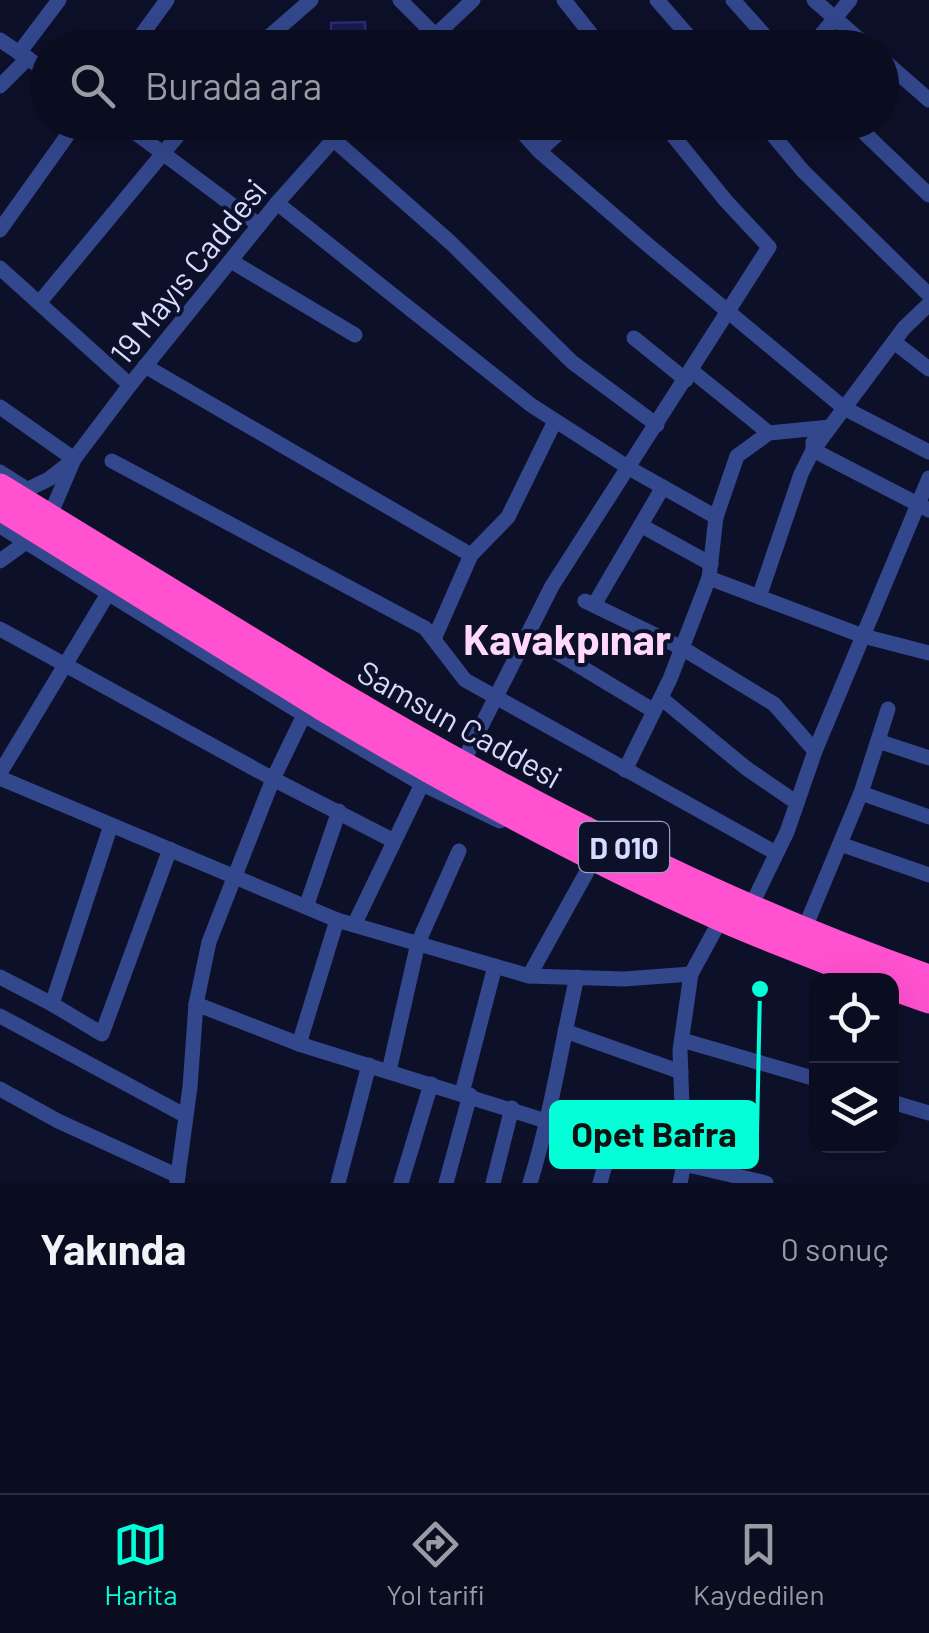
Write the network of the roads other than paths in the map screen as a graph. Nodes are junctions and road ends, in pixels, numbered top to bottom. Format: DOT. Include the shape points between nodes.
graph roads {
  1 [pos="60,0"];
  2 [pos="168,0"];
  3 [pos="311,0"];
  4 [pos="400,0"];
  5 [pos="473,0"];
  6 [pos="564,0"];
  7 [pos="657,0"];
  8 [pos="733,0"];
  9 [pos="814,0"];
  10 [pos="850,0"];
  11 [pos="835,18"];
  12 [pos="40,30"];
  13 [pos="146,30"];
  14 [pos="277,30"];
  15 [pos="432,30"];
  16 [pos="440,30"];
  17 [pos="588,30"];
  18 [pos="683,30"];
  19 [pos="760,30"];
  20 [pos="825,30"];
  21 [pos="848,30"];
  22 [pos="0,40"];
  23 [pos="30,45"];
  24 [pos="23,56"];
  25 [pos="30,60"];
  26 [pos="899,74"];
  27 [pos="0,86"];
  28 [pos="929,100"];
  29 [pos="64,140"];
  30 [pos="144,140"];
  31 [pos="175,140"];
  32 [pos="332,140"];
  33 [pos="334,140"];
  34 [pos="529,140"];
  35 [pos="551,140"];
  36 [pos="677,140"];
  37 [pos="777,140"];
  38 [pos="872,140"];
  39 [pos="539,151"];
  40 [pos="163,154"];
  41 [pos="929,195"];
  42 [pos="276,203"];
  43 [pos="259,225"];
  44 [pos="0,230"];
  45 [pos="231,261"];
  46 [pos="0,268"];
  47 [pos="929,295"];
  48 [pos="40,303"];
  49 [pos="929,304"];
  50 [pos="730,311"];
  51 [pos="355,335"];
  52 [pos="634,338"];
  53 [pos="894,342"];
  54 [pos="145,366"];
  55 [pos="929,369"];
  56 [pos="689,376"];
  57 [pos="130,385"];
  58 [pos="0,407"];
  59 [pos="844,408"];
  60 [pos="555,421"];
  61 [pos="657,425"];
  62 [pos="830,427"];
  63 [pos="812,428"];
  64 [pos="769,432"];
  65 [pos="813,450"];
  66 [pos="929,452"];
  67 [pos="74,460"];
  68 [pos="112,461"];
  69 [pos="629,468"];
  70 [pos="0,472"];
  71 [pos="929,478"];
  72 [pos="663,487"];
  73 [pos="923,508"];
  74 [pos="20,512"];
  75 [pos="716,517"];
  76 [pos="642,526"];
  77 [pos="471,554"];
  78 [pos="0,561"];
  79 [pos="710,571"];
  80 [pos="109,592"];
  81 [pos="759,597"];
  82 [pos="0,629"];
  83 [pos="528,635"];
  84 [pos="862,636"];
  85 [pos="434,639"];
  86 [pos="682,648"];
  87 [pos="929,653"];
  88 [pos="65,663"];
  89 [pos="496,698"];
  90 [pos="319,704"];
  91 [pos="657,704"];
  92 [pos="888,709"];
  93 [pos="878,740"];
  94 [pos="815,751"];
  95 [pos="929,758"];
  96 [pos="464,760"];
  97 [pos="624,770"];
  98 [pos="0,775"];
  99 [pos="274,779"];
  100 [pos="422,784"];
  101 [pos="861,793"];
  102 [pos="796,803"];
  103 [pos="339,811"];
  104 [pos="929,817"];
  105 [pos="111,824"];
  106 [pos="394,841"];
  107 [pos="565,844"];
  108 [pos="840,844"];
  109 [pos="170,849"];
  110 [pos="460,851"];
  111 [pos="776,853"];
  112 [pos="594,859"];
  113 [pos="929,875"];
  114 [pos="236,877"];
  115 [pos="751,906"];
  116 [pos="306,907"];
  117 [pos="721,919"];
  118 [pos="338,920"];
  119 [pos="354,925"];
  120 [pos="804,930"];
  121 [pos="418,944"];
  122 [pos="496,966"];
  123 [pos="856,973"];
  124 [pos="691,974"];
  125 [pos="529,976"];
  126 [pos="0,977"];
  127 [pos="577,977"];
  128 [pos="929,977"];
  129 [pos="899,991"];
  130 [pos="929,1002"];
  131 [pos="52,1004"];
  132 [pos="196,1004"];
  133 [pos="0,1016"];
  134 [pos="565,1031"];
  135 [pos="682,1040"];
  136 [pos="300,1044"];
  137 [pos="369,1065"];
  138 [pos="389,1071"];
  139 [pos="681,1072"];
  140 [pos="809,1078"];
  141 [pos="431,1084"];
  142 [pos="0,1089"];
  143 [pos="466,1094"];
  144 [pos="899,1104"];
  145 [pos="512,1108"];
  146 [pos="929,1112"];
  147 [pos="186,1116"];
  148 [pos="550,1120"];
  149 [pos="612,1140"];
  150 [pos="684,1164"];
  151 [pos="178,1180"];
  152 [pos="338,1183"];
  153 [pos="401,1183"];
  154 [pos="446,1183"];
  155 [pos="494,1183"];
  156 [pos="530,1183"];
  157 [pos="600,1183"];
  158 [pos="680,1183"];
  159 [pos="766,1183"];
  1 -- 12 [label="street"];
  2 -- 13 [label="street"];
  3 -- 14 [label="street"];
  4 -- 15 [label="street"];
  5 -- 16 [label="street"];
  6 -- 17 [label="street"];
  7 -- 18 [label="street"];
  8 -- 19 [label="street"];
  9 -- 11 [label="street"];
  10 -- 11 [label="street"];
  11 -- 20 [label="street"];
  11 -- 21 [label="street"];
  22 -- 24 [label="street"];
  23 -- 24 [label="street"];
  24 -- 25 [label="street"];
  24 -- 27 [label="street"];
  26 -- 28 [label="street"];
  29 -- 44 [label="street"];
  30 -- 40 [label="street"];
  31 -- 40 [label="street"];
  32 -- 42 [label="street, 19 Mayıs Caddesi"];
  33 -- 61 [label="street" via="451,242 572,362"];
  34 -- 39 [label="street"];
  35 -- 39 [label="street"];
  36 -- 50 [label="street" via="770,247"];
  37 -- 47 [label="street"];
  38 -- 41 [label="street"];
  39 -- 50 [label="street"];
  40 -- 43 [label="street"];
  40 -- 48 [label="street"];
  42 -- 43 [label="street, 19 Mayıs Caddesi"];
  42 -- 60 [label="street"];
  43 -- 45 [label="street, 19 Mayıs Caddesi"];
  45 -- 51 [label="street"];
  45 -- 54 [label="street, 19 Mayıs Caddesi"];
  46 -- 48 [label="street"];
  48 -- 57 [label="street"];
  49 -- 53 [label="street"];
  50 -- 56 [label="street"];
  50 -- 59 [label="street"];
  52 -- 56 [label="street"];
  53 -- 55 [label="street"];
  53 -- 59 [label="street"];
  54 -- 57 [label="street, 19 Mayıs Caddesi"];
  54 -- 77 [label="street"];
  56 -- 61 [label="street"];
  56 -- 64 [label="street"];
  57 -- 67 [label="street, 19 Mayıs Caddesi"];
  58 -- 67 [label="street"];
  59 -- 62 [label="street"];
  59 -- 66 [label="street"];
  60 -- 69 [label="street"];
  60 -- 77 [label="street" via="508,517"];
  61 -- 69 [label="street"];
  62 -- 63 [label="street"];
  62 -- 65 [label="street"];
  63 -- 64 [label="street"];
  63 -- 65 [label="street"];
  64 -- 75 [label="street" via="737,456"];
  65 -- 73 [label="street"];
  65 -- 81 [label="street"];
  67 -- 74 [label="street, 19 Mayıs Caddesi"];
  67 -- 74 [label="street, 19 Mayıs Caddesi" via="62,483"];
  68 -- 85 [label="street" via="425,628"];
  69 -- 72 [label="street"];
  69 -- 83 [label="street"];
  70 -- 74 [label="street"];
  71 -- 73 [label="street"];
  72 -- 75 [label="street"];
  72 -- 76 [label="street"];
  73 -- 84 [label="street"];
  74 -- 78 [label="street"];
  74 -- 80 [label="street"];
  74 -- 90 [label="highway, Samsun Caddesi / D 010, bridge"];
  74 -- 96 [label="street"];
  75 -- 79 [label="street"];
  76 -- 79 [label="street"];
  76 -- 86 [label="street" via="590,603"];
  77 -- 85 [label="street"];
  79 -- 81 [label="street"];
  79 -- 86 [label="street"];
  80 -- 88 [label="street"];
  80 -- 90 [label="street"];
  81 -- 84 [label="street"];
  82 -- 88 [label="street"];
  83 -- 89 [label="street"];
  83 -- 91 [label="street"];
  84 -- 87 [label="street"];
  84 -- 94 [label="street"];
  85 -- 89 [label="street" via="465,680"];
  86 -- 91 [label="street"];
  86 -- 94 [label="street" via="774,704"];
  88 -- 98 [label="street"];
  88 -- 99 [label="street"];
  89 -- 96 [label="street"];
  89 -- 97 [label="street"];
  90 -- 96 [label="highway, Samsun Caddesi / D 010"];
  90 -- 99 [label="street"];
  90 -- 100 [label="street"];
  90 -- 107 [label="highway, Samsun Caddesi / D 010"];
  91 -- 97 [label="street"];
  91 -- 102 [label="street"];
  92 -- 93 [label="street"];
  93 -- 95 [label="street"];
  93 -- 101 [label="street"];
  94 -- 102 [label="street"];
  96 -- 115 [label="highway, Samsun Caddesi / D 010" via="540,805"];
  97 -- 111 [label="street"];
  98 -- 105 [label="street"];
  99 -- 103 [label="street"];
  99 -- 114 [label="street"];
  100 -- 106 [label="street"];
  100 -- 107 [label="street"];
  101 -- 104 [label="street"];
  101 -- 108 [label="street"];
  102 -- 111 [label="street"];
  103 -- 106 [label="street"];
  103 -- 116 [label="street"];
  105 -- 109 [label="street"];
  105 -- 131 [label="street"];
  106 -- 119 [label="street"];
  107 -- 112 [label="highway, Samsun Caddesi / D 010"];
  108 -- 113 [label="street"];
  108 -- 120 [label="street"];
  109 -- 114 [label="street"];
  109 -- 131 [label="street" via="102,1034"];
  110 -- 121 [label="street"];
  111 -- 115 [label="street"];
  112 -- 117 [label="highway, Samsun Caddesi / D 010"];
  112 -- 125 [label="street"];
  114 -- 116 [label="street"];
  114 -- 132 [label="street" via="208,942"];
  115 -- 120 [label="highway, Samsun Caddesi / D 010"];
  116 -- 118 [label="street"];
  117 -- 123 [label="highway, Samsun Caddesi / D 010"];
  117 -- 124 [label="street"];
  118 -- 119 [label="street"];
  118 -- 136 [label="street"];
  119 -- 121 [label="street"];
  120 -- 128 [label="highway, Samsun Caddesi / D 010"];
  121 -- 122 [label="street"];
  121 -- 138 [label="street"];
  122 -- 125 [label="street"];
  122 -- 143 [label="street"];
  124 -- 127 [label="street"];
  124 -- 135 [label="street"];
  125 -- 127 [label="street"];
  126 -- 131 [label="street"];
  127 -- 134 [label="street"];
  129 -- 130 [label="highway"];
  132 -- 136 [label="street"];
  132 -- 147 [label="street"];
  133 -- 147 [label="street"];
  134 -- 139 [label="street"];
  134 -- 148 [label="street"];
  135 -- 139 [label="street"];
  135 -- 140 [label="street"];
  136 -- 137 [label="street"];
  137 -- 138 [label="street"];
  137 -- 152 [label="street"];
  138 -- 141 [label="street"];
  139 -- 150 [label="street"];
  141 -- 143 [label="street"];
  141 -- 153 [label="street"];
  142 -- 151 [label="street"];
  143 -- 145 [label="street"];
  143 -- 154 [label="street"];
  144 -- 146 [label="street"];
  145 -- 148 [label="street"];
  145 -- 155 [label="street"];
  147 -- 151 [label="street"];
  148 -- 149 [label="street"];
  148 -- 156 [label="street"];
  149 -- 150 [label="street"];
  149 -- 157 [label="street"];
  150 -- 158 [label="street"];
  150 -- 159 [label="street"];
}
